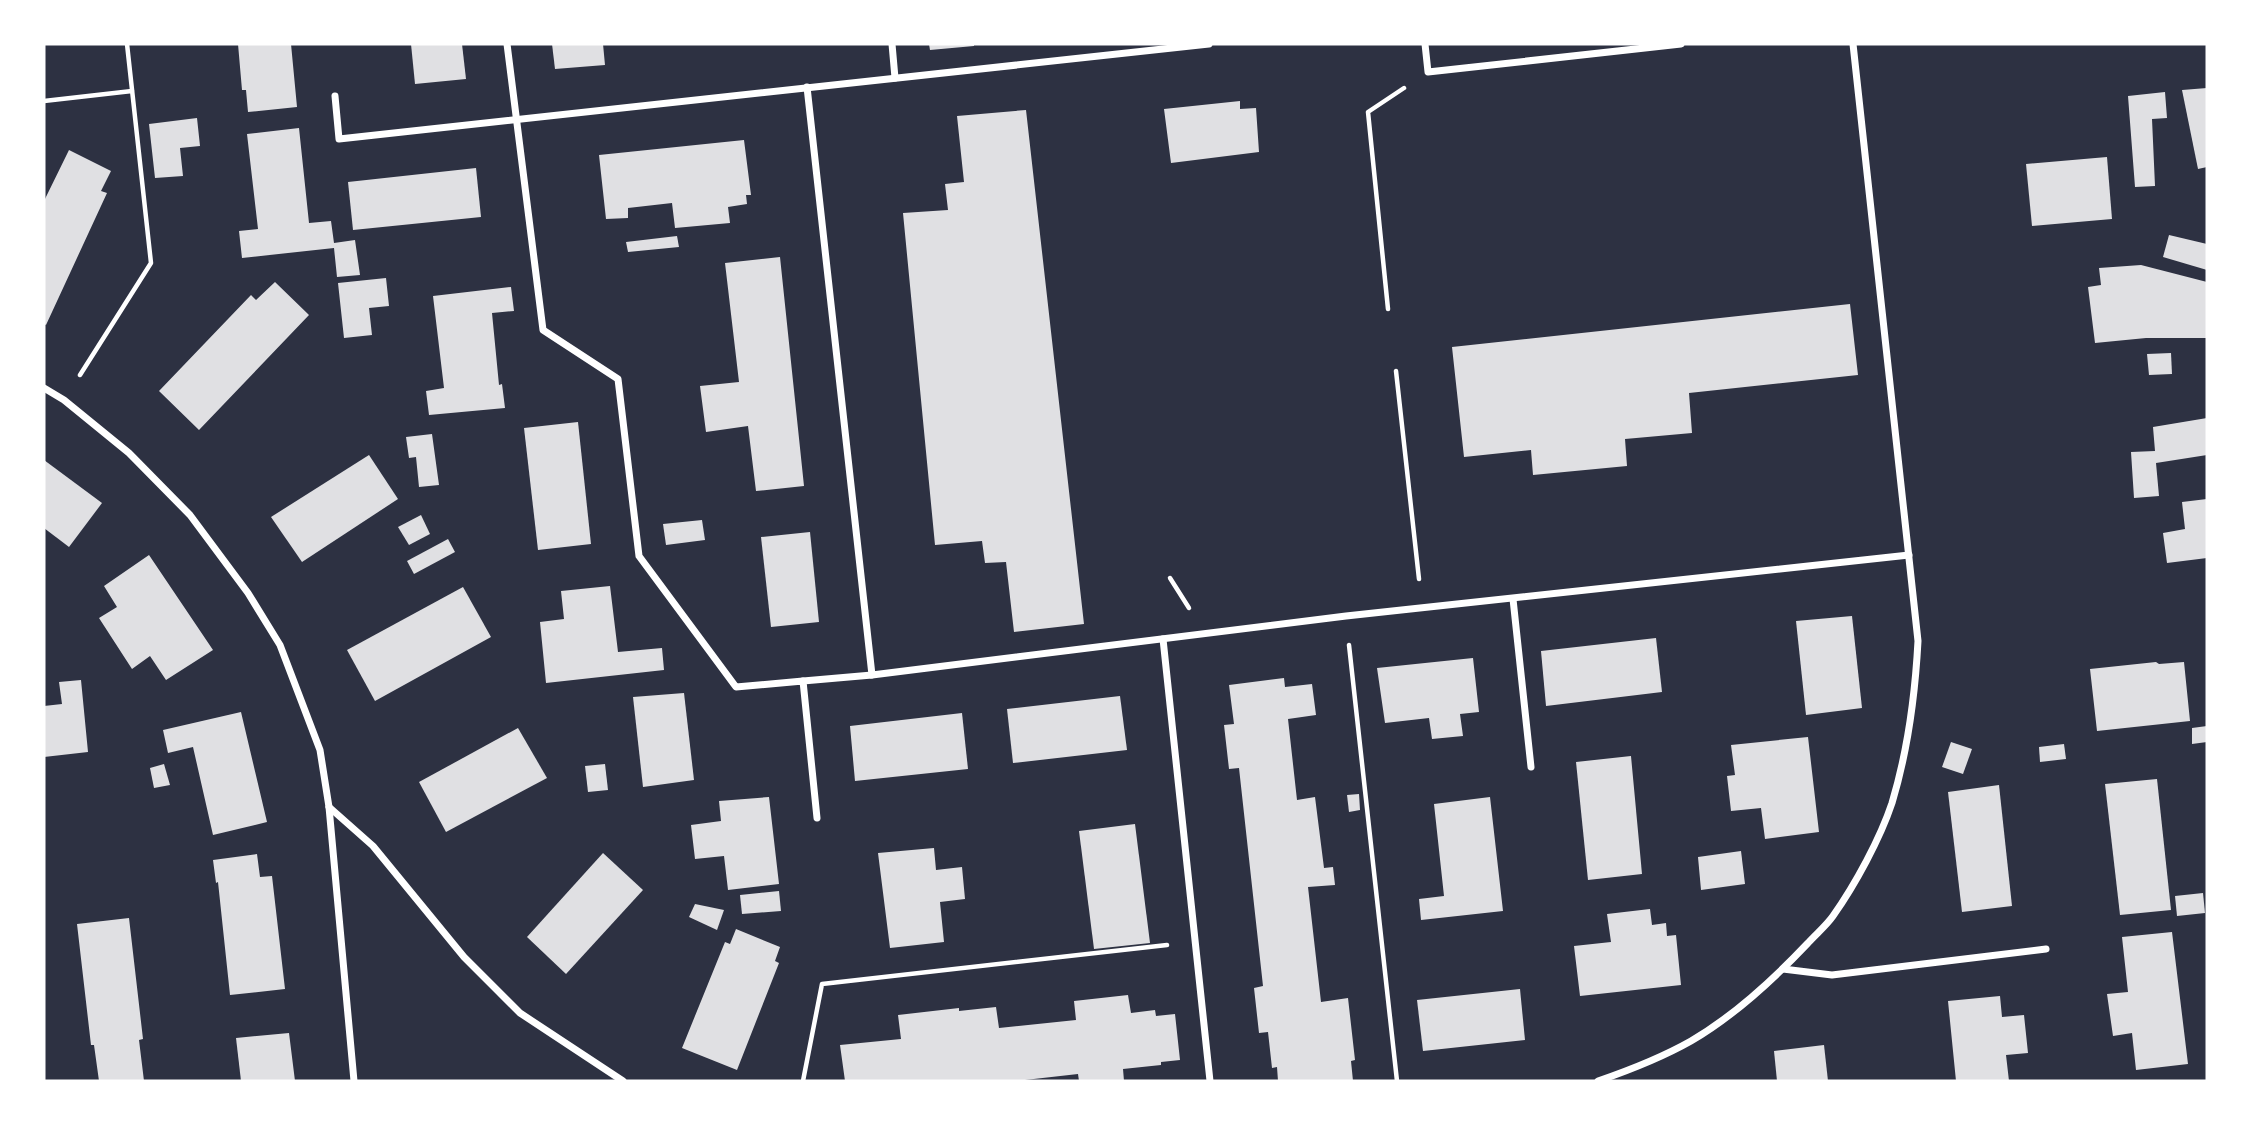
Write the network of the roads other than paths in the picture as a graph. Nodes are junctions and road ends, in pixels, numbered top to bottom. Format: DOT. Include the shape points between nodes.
graph roads {
  1 [pos="507,44"];
  2 [pos="892,44"];
  3 [pos="1209,44"];
  4 [pos="1425,44"];
  5 [pos="1681,44"];
  6 [pos="1853,44"];
  7 [pos="895,78"];
  8 [pos="807,88"];
  9 [pos="335,96"];
  10 [pos="515,120"];
  11 [pos="44,388"];
  12 [pos="1909,555"];
  13 [pos="1513,599"];
  14 [pos="1163,639"];
  15 [pos="872,676"];
  16 [pos="803,681"];
  17 [pos="1531,768"];
  18 [pos="329,807"];
  19 [pos="817,818"];
  20 [pos="2046,949"];
  21 [pos="1783,969"];
  22 [pos="354,1081"];
  23 [pos="623,1081"];
  24 [pos="1210,1081"];
  25 [pos="1598,1081"];
  1 -- 10 [label="street"];
  2 -- 7 [label="street"];
  3 -- 7 [label="street"];
  4 -- 5 [label="street" via="1428,72"];
  6 -- 12 [label="street"];
  7 -- 8 [label="street"];
  8 -- 10 [label="street"];
  8 -- 15 [label="street"];
  9 -- 10 [label="street" via="340,139"];
  10 -- 16 [label="street" via="543,330 618,379 639,556 736,687"];
  11 -- 18 [label="street" via="130,453 190,515 248,593 279,645 300,693 320,750"];
  12 -- 13 [label="street"];
  12 -- 21 [label="street" via="1918,641 1915,690 1907,747 1891,806 1862,870 1832,918"];
  13 -- 14 [label="street"];
  13 -- 17 [label="street"];
  14 -- 15 [label="street"];
  14 -- 24 [label="street"];
  15 -- 16 [label="street"];
  16 -- 19 [label="street"];
  18 -- 22 [label="street"];
  18 -- 23 [label="street" via="373,846 464,957 520,1013"];
  20 -- 21 [label="street" via="1832,975"];
  21 -- 25 [label="street" via="1689,1042"];
}
